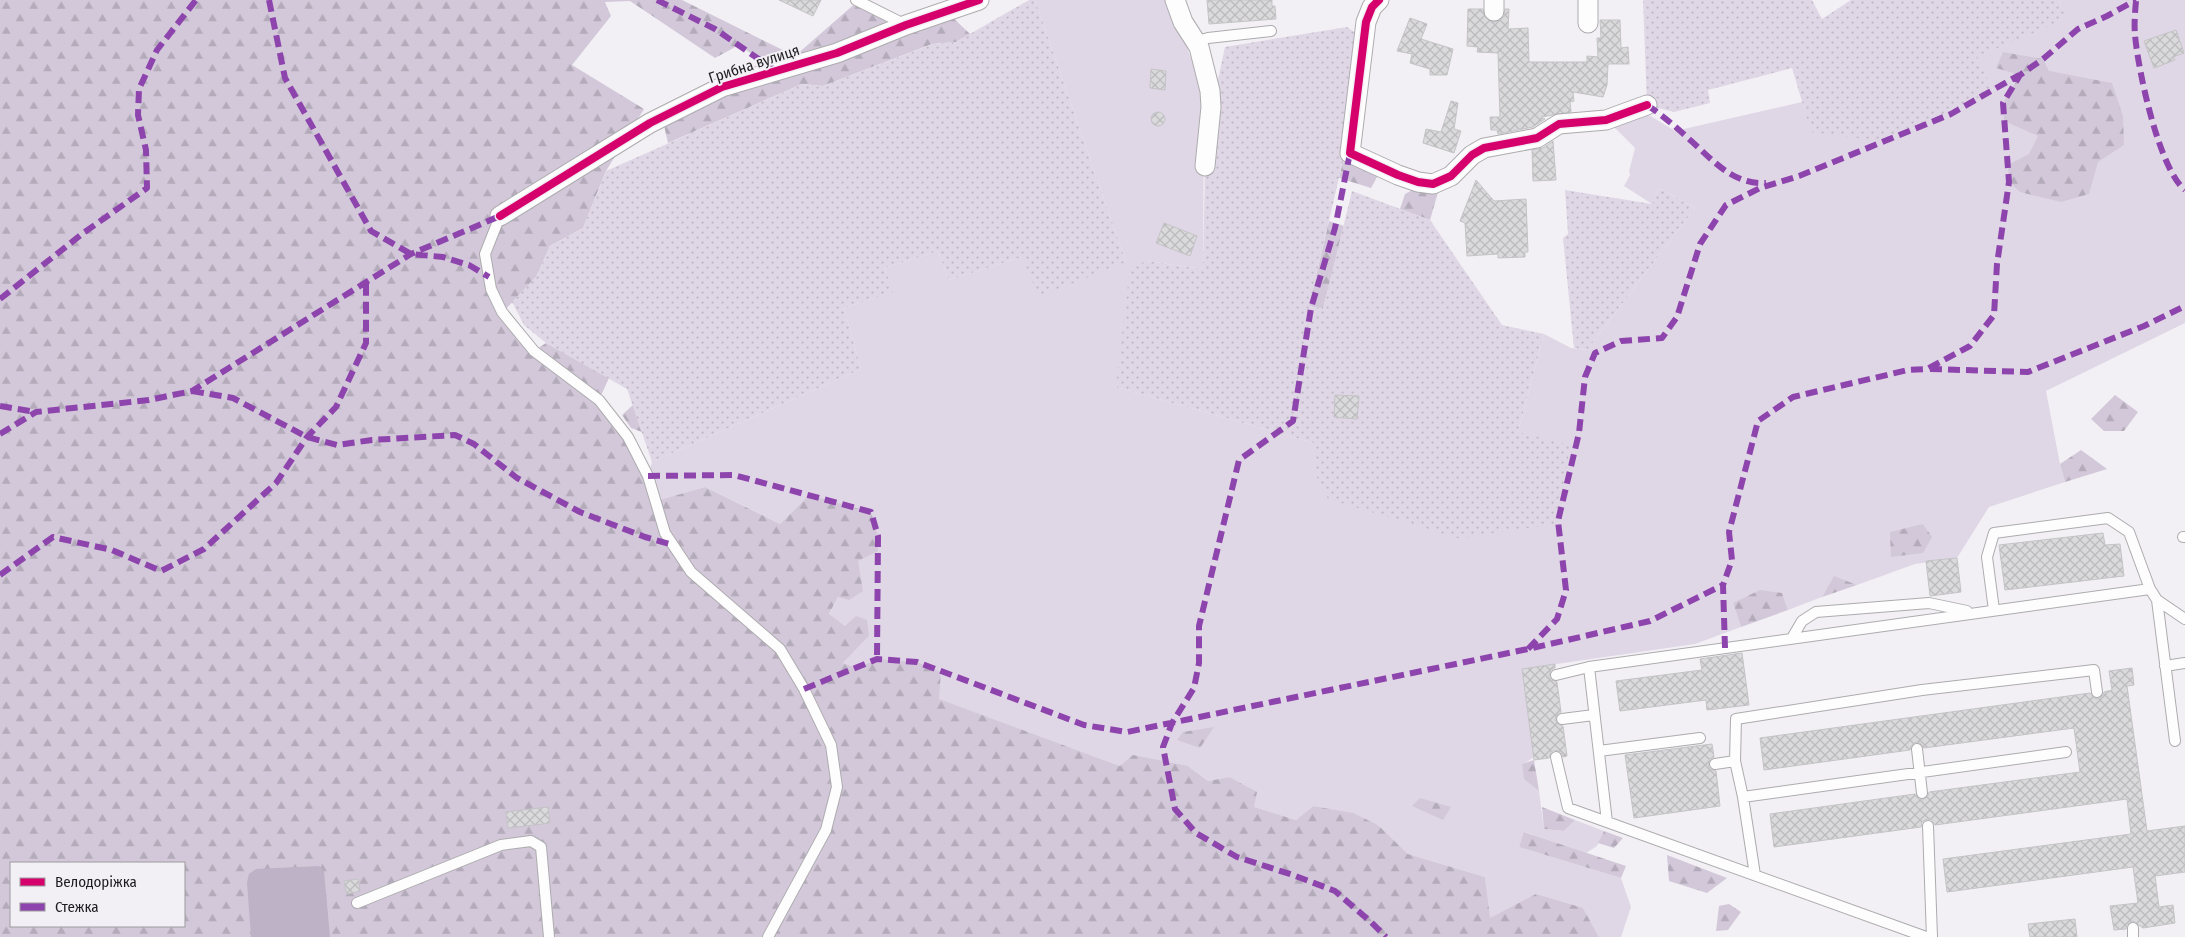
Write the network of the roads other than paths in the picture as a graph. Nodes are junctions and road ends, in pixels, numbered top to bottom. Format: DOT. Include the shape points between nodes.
graph roads {
  1 [pos="856,0"];
  2 [pos="979,0"];
  3 [pos="1175,0"];
  4 [pos="1379,0"];
  5 [pos="1588,0"];
  6 [pos="1588,23"];
  7 [pos="906,25"];
  8 [pos="1271,31"];
  9 [pos="1196,41"];
  10 [pos="1647,105"];
  11 [pos="1205,166"];
  12 [pos="500,216"];
  13 [pos="2150,588"];
  14 [pos="2157,600"];
  15 [pos="1994,610"];
  16 [pos="1976,613"];
  17 [pos="2185,619"];
  18 [pos="1792,638"];
  19 [pos="2185,663"];
  20 [pos="2165,666"];
  21 [pos="1589,667"];
  22 [pos="1556,676"];
  23 [pos="2097,692"];
  24 [pos="1594,715"];
  25 [pos="1562,719"];
  26 [pos="1700,738"];
  27 [pos="2175,741"];
  28 [pos="1917,749"];
  29 [pos="1598,751"];
  30 [pos="2066,752"];
  31 [pos="1556,757"];
  32 [pos="1735,761"];
  33 [pos="1715,764"];
  34 [pos="1919,772"];
  35 [pos="1922,793"];
  36 [pos="1743,797"];
  37 [pos="1606,822"];
  38 [pos="1928,826"];
  39 [pos="1754,875"];
  40 [pos="357,902"];
  41 [pos="549,937"];
  42 [pos="768,937"];
  43 [pos="1926,937"];
  44 [pos="1932,937"];
  1 -- 7 [label="lane"];
  2 -- 7 [label="street, Грибна вулиця"];
  3 -- 9 [label="street" via="1183,22"];
  4 -- 10 [label="street" via="1366,22 1350,153 1398,175 1424,184 1437,183 1451,176 1484,148 1537,138 1559,124 1610,119"];
  5 -- 6 [label="street"];
  7 -- 12 [label="street, Грибна вулиця" via="837,52 722,87 650,123"];
  8 -- 9 [label="lane"];
  9 -- 11 [label="street" via="1211,99"];
  12 -- 42 [label="lane" via="485,254 490,289 502,312 534,351 599,400 628,437 648,476 665,533 691,572 780,649 831,745 837,787 826,830"];
  13 -- 14 [label="lane"];
  13 -- 15 [label="lane"];
  13 -- 15 [label="lane" via="2129,532 2108,518 2013,530 1994,533 1987,558"];
  14 -- 17 [label="lane"];
  14 -- 20 [label="lane"];
  15 -- 16 [label="lane"];
  16 -- 18 [label="lane"];
  16 -- 18 [label="lane" via="1929,603 1816,612 1802,621"];
  18 -- 21 [label="lane"];
  19 -- 20 [label="lane"];
  20 -- 27 [label="lane"];
  21 -- 22 [label="lane"];
  21 -- 24 [label="lane"];
  23 -- 32 [label="lane" via="2094,670 1922,690 1736,719"];
  24 -- 25 [label="lane"];
  24 -- 29 [label="lane"];
  26 -- 29 [label="lane"];
  28 -- 34 [label="lane"];
  29 -- 37 [label="lane"];
  30 -- 34 [label="lane"];
  31 -- 37 [label="lane" via="1568,808"];
  32 -- 33 [label="lane"];
  32 -- 36 [label="lane"];
  34 -- 35 [label="lane"];
  34 -- 36 [label="lane"];
  36 -- 39 [label="lane"];
  37 -- 39 [label="lane"];
  38 -- 44 [label="lane"];
  39 -- 43 [label="lane"];
  40 -- 41 [label="lane" via="501,845 531,841 541,847"];
}
